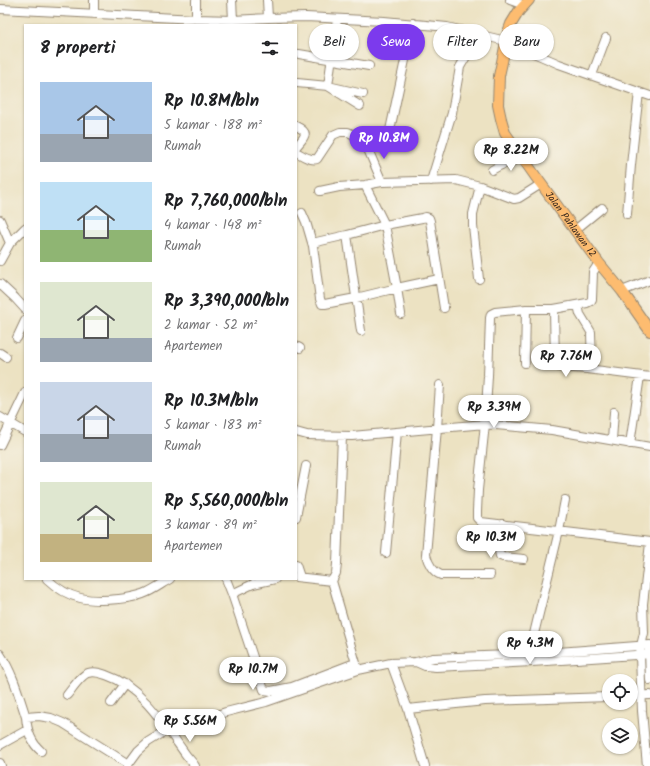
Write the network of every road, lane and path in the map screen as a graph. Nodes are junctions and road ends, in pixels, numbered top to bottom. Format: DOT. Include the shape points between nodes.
graph roads {
  1 [pos="94,0"];
  2 [pos="196,0"];
  3 [pos="232,0"];
  4 [pos="268,0"];
  5 [pos="510,0"];
  6 [pos="527,3"];
  7 [pos="0,9"];
  8 [pos="94,14"];
  9 [pos="268,18"];
  10 [pos="196,19"];
  11 [pos="337,19"];
  12 [pos="236,22"];
  13 [pos="412,23"];
  14 [pos="336,24"];
  15 [pos="510,24"];
  16 [pos="433,25"];
  17 [pos="606,38"];
  18 [pos="299,54"];
  19 [pos="309,56"];
  20 [pos="332,60"];
  21 [pos="337,60"];
  22 [pos="464,60"];
  23 [pos="502,60"];
  24 [pos="550,60"];
  25 [pos="370,66"];
  26 [pos="592,75"];
  27 [pos="297,83"];
  28 [pos="328,86"];
  29 [pos="639,92"];
  30 [pos="363,94"];
  31 [pos="650,96"];
  32 [pos="360,106"];
  33 [pos="297,126"];
  34 [pos="297,146"];
  35 [pos="367,147"];
  36 [pos="297,153"];
  37 [pos="522,157"];
  38 [pos="492,170"];
  39 [pos="431,180"];
  40 [pos="382,182"];
  41 [pos="542,184"];
  42 [pos="365,185"];
  43 [pos="480,186"];
  44 [pos="320,191"];
  45 [pos="602,208"];
  46 [pos="302,213"];
  47 [pos="627,214"];
  48 [pos="0,220"];
  49 [pos="385,225"];
  50 [pos="24,229"];
  51 [pos="575,230"];
  52 [pos="347,235"];
  53 [pos="312,243"];
  54 [pos="10,244"];
  55 [pos="0,262"];
  56 [pos="599,263"];
  57 [pos="439,279"];
  58 [pos="479,279"];
  59 [pos="650,280"];
  60 [pos="0,284"];
  61 [pos="397,288"];
  62 [pos="622,292"];
  63 [pos="356,298"];
  64 [pos="578,305"];
  65 [pos="24,308"];
  66 [pos="444,308"];
  67 [pos="554,308"];
  68 [pos="526,309"];
  69 [pos="401,314"];
  70 [pos="24,323"];
  71 [pos="361,331"];
  72 [pos="650,332"];
  73 [pos="17,338"];
  74 [pos="526,363"];
  75 [pos="592,369"];
  76 [pos="640,376"];
  77 [pos="650,377"];
  78 [pos="440,385"];
  79 [pos="24,395"];
  80 [pos="614,412"];
  81 [pos="0,417"];
  82 [pos="10,424"];
  83 [pos="485,424"];
  84 [pos="437,428"];
  85 [pos="24,431"];
  86 [pos="297,432"];
  87 [pos="397,432"];
  88 [pos="342,436"];
  89 [pos="612,440"];
  90 [pos="630,444"];
  91 [pos="0,445"];
  92 [pos="650,447"];
  93 [pos="306,466"];
  94 [pos="565,500"];
  95 [pos="297,512"];
  96 [pos="503,524"];
  97 [pos="559,531"];
  98 [pos="650,542"];
  99 [pos="386,553"];
  100 [pos="524,559"];
  101 [pos="490,575"];
  102 [pos="298,577"];
  103 [pos="48,580"];
  104 [pos="168,580"];
  105 [pos="226,580"];
  106 [pos="271,580"];
  107 [pos="332,581"];
  108 [pos="232,594"];
  109 [pos="647,599"];
  110 [pos="646,650"];
  111 [pos="0,654"];
  112 [pos="532,658"];
  113 [pos="391,663"];
  114 [pos="357,666"];
  115 [pos="650,680"];
  116 [pos="125,684"];
  117 [pos="67,695"];
  118 [pos="650,695"];
  119 [pos="641,696"];
  120 [pos="602,697"];
  121 [pos="111,703"];
  122 [pos="408,709"];
  123 [pos="26,718"];
  124 [pos="27,730"];
  125 [pos="169,730"];
  126 [pos="0,745"];
  127 [pos="41,750"];
  128 [pos="0,763"];
  129 [pos="127,765"];
  130 [pos="1,766"];
  131 [pos="195,766"];
  132 [pos="425,766"];
  133 [pos="647,766"];
  1 -- 8 [label="street"];
  2 -- 10 [label="street"];
  3 -- 12 [label="street"];
  4 -- 9 [label="street"];
  5 -- 6 [label="street"];
  6 -- 15 [label="main road, Jalan Pahlawan 12"];
  7 -- 8 [label="street"];
  8 -- 10 [label="street"];
  9 -- 11 [label="street"];
  9 -- 12 [label="street"];
  10 -- 12 [label="street"];
  11 -- 13 [label="street"];
  11 -- 14 [label="street"];
  13 -- 16 [label="street"];
  13 -- 35 [label="street" via="387,144 383,147"];
  17 -- 26 [label="street"];
  18 -- 19 [label="street"];
  20 -- 28 [label="street"];
  21 -- 25 [label="street"];
  22 -- 39 [label="street" via="460,66 452,113"];
  23 -- 37 [label="main road, Jalan Pahlawan 12" via="498,105 505,133"];
  24 -- 26 [label="street"];
  26 -- 29 [label="street"];
  27 -- 28 [label="street"];
  28 -- 30 [label="street"];
  28 -- 32 [label="street"];
  29 -- 31 [label="street"];
  29 -- 47 [label="street"];
  33 -- 34 [label="street" via="304,130 305,136"];
  35 -- 36 [label="street" via="352,133 344,131 333,135 317,159 310,160"];
  35 -- 40 [label="street"];
  37 -- 38 [label="street"];
  37 -- 41 [label="main road, Jalan Pahlawan 12"];
  39 -- 40 [label="street"];
  39 -- 43 [label="street" via="456,180"];
  40 -- 42 [label="street"];
  41 -- 43 [label="street" via="514,199"];
  41 -- 51 [label="main road, Jalan Pahlawan 12"];
  42 -- 44 [label="street"];
  42 -- 49 [label="street"];
  43 -- 58 [label="street" via="473,214"];
  45 -- 51 [label="street"];
  46 -- 53 [label="street"];
  48 -- 54 [label="street"];
  49 -- 52 [label="street"];
  49 -- 57 [label="street" via="428,218"];
  49 -- 61 [label="street"];
  50 -- 54 [label="street"];
  51 -- 56 [label="main road, Jalan Pahlawan 12"];
  52 -- 53 [label="street"];
  52 -- 63 [label="street"];
  53 -- 63 [label="street" via="322,304"];
  54 -- 55 [label="street"];
  56 -- 62 [label="main road, Jalan Pahlawan 12"];
  56 -- 64 [label="street" via="593,272 591,301"];
  57 -- 61 [label="street"];
  57 -- 66 [label="street"];
  59 -- 62 [label="street"];
  60 -- 65 [label="street"];
  61 -- 63 [label="street"];
  61 -- 69 [label="street"];
  62 -- 72 [label="main road, Jalan Pahlawan 12"];
  63 -- 71 [label="street"];
  64 -- 67 [label="street"];
  64 -- 75 [label="street" via="592,335"];
  67 -- 68 [label="street"];
  67 -- 75 [label="street" via="556,365"];
  68 -- 74 [label="street"];
  68 -- 83 [label="street" via="491,314"];
  70 -- 73 [label="street"];
  75 -- 76 [label="street"];
  76 -- 77 [label="street"];
  76 -- 90 [label="street"];
  78 -- 84 [label="street"];
  79 -- 82 [label="street"];
  80 -- 89 [label="street"];
  81 -- 82 [label="street"];
  82 -- 85 [label="street"];
  82 -- 91 [label="street"];
  83 -- 84 [label="street"];
  83 -- 89 [label="street" via="552,430"];
  83 -- 96 [label="street" via="477,518 481,522"];
  84 -- 87 [label="street"];
  84 -- 101 [label="street" via="426,555 434,570 441,575"];
  86 -- 88 [label="street"];
  87 -- 88 [label="street"];
  87 -- 99 [label="street"];
  88 -- 107 [label="street" via="337,564"];
  89 -- 90 [label="street"];
  90 -- 92 [label="street"];
  93 -- 95 [label="street"];
  94 -- 97 [label="street"];
  96 -- 97 [label="street"];
  96 -- 100 [label="street" via="500,556"];
  97 -- 98 [label="street"];
  97 -- 112 [label="street" via="532,642"];
  98 -- 109 [label="street"];
  102 -- 107 [label="street"];
  103 -- 104 [label="street" via="73,597 96,600 135,597"];
  105 -- 108 [label="street"];
  106 -- 108 [label="street" via="253,584"];
  107 -- 114 [label="street"];
  108 -- 114 [label="street" via="264,690 292,687"];
  109 -- 110 [label="street" via="644,633"];
  110 -- 112 [label="street"];
  110 -- 115 [label="street"];
  110 -- 119 [label="street"];
  111 -- 123 [label="street" via="10,672"];
  112 -- 113 [label="street" via="436,667 416,662"];
  113 -- 114 [label="street"];
  113 -- 122 [label="street"];
  114 -- 125 [label="street" via="266,702"];
  116 -- 117 [label="street" via="102,673 88,673"];
  116 -- 121 [label="street"];
  116 -- 125 [label="street"];
  118 -- 119 [label="street"];
  119 -- 133 [label="street"];
  120 -- 122 [label="street" via="485,701"];
  122 -- 132 [label="street"];
  123 -- 124 [label="street"];
  123 -- 129 [label="street" via="39,716 63,723"];
  124 -- 126 [label="street"];
  124 -- 127 [label="street" via="36,747"];
  125 -- 129 [label="street" via="138,750"];
  125 -- 131 [label="street"];
  128 -- 130 [label="street"];
}
